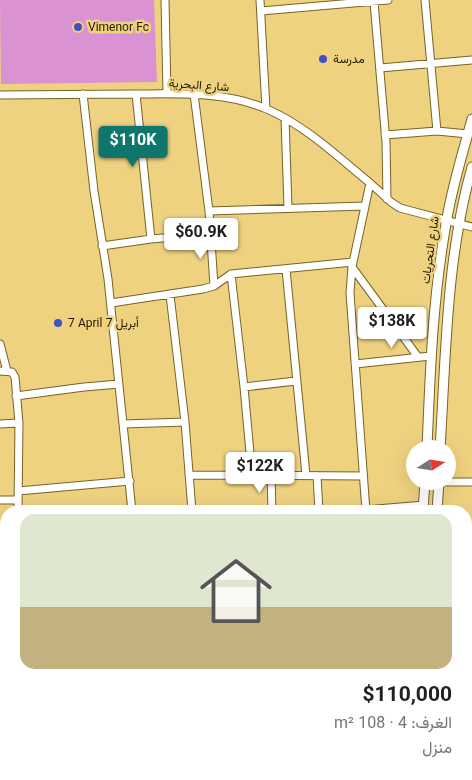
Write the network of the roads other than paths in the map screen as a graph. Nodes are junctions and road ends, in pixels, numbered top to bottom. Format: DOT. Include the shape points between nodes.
graph roads {
  1 [pos="165,0"];
  2 [pos="260,0"];
  3 [pos="388,0"];
  4 [pos="425,0"];
  5 [pos="357,2"];
  6 [pos="374,2"];
  7 [pos="261,11"];
  8 [pos="472,60"];
  9 [pos="431,64"];
  10 [pos="380,68"];
  11 [pos="83,94"];
  12 [pos="136,94"];
  13 [pos="167,94"];
  14 [pos="194,94"];
  15 [pos="0,95"];
  16 [pos="266,109"];
  17 [pos="285,118"];
  18 [pos="472,119"];
  19 [pos="437,130"];
  20 [pos="468,134"];
  21 [pos="385,135"];
  22 [pos="472,167"];
  23 [pos="370,183"];
  24 [pos="387,199"];
  25 [pos="365,206"];
  26 [pos="288,208"];
  27 [pos="208,211"];
  28 [pos="446,221"];
  29 [pos="458,224"];
  30 [pos="472,227"];
  31 [pos="210,234"];
  32 [pos="151,239"];
  33 [pos="102,246"];
  34 [pos="353,264"];
  35 [pos="286,269"];
  36 [pos="231,274"];
  37 [pos="214,286"];
  38 [pos="170,295"];
  39 [pos="111,303"];
  40 [pos="0,344"];
  41 [pos="431,356"];
  42 [pos="418,357"];
  43 [pos="355,364"];
  44 [pos="3,371"];
  45 [pos="296,381"];
  46 [pos="119,384"];
  47 [pos="244,387"];
  48 [pos="16,396"];
  49 [pos="185,422"];
  50 [pos="19,423"];
  51 [pos="0,424"];
  52 [pos="123,424"];
  53 [pos="427,440"];
  54 [pos="441,440"];
  55 [pos="190,474"];
  56 [pos="252,474"];
  57 [pos="271,475"];
  58 [pos="306,476"];
  59 [pos="317,476"];
  60 [pos="363,476"];
  61 [pos="130,481"];
  62 [pos="456,482"];
  63 [pos="472,482"];
  64 [pos="425,490"];
  65 [pos="438,490"];
  66 [pos="18,491"];
  67 [pos="0,500"];
  68 [pos="18,500"];
  69 [pos="18,505"];
  70 [pos="132,505"];
  71 [pos="192,505"];
  72 [pos="272,505"];
  73 [pos="319,505"];
  74 [pos="365,505"];
  75 [pos="424,505"];
  76 [pos="437,505"];
  1 -- 13 [label="street"];
  2 -- 7 [label="street"];
  3 -- 6 [label="street"];
  4 -- 9 [label="street"];
  5 -- 6 [label="street"];
  5 -- 7 [label="street"];
  6 -- 10 [label="street"];
  7 -- 16 [label="street"];
  8 -- 9 [label="street"];
  9 -- 10 [label="street"];
  9 -- 19 [label="street"];
  10 -- 21 [label="street"];
  11 -- 12 [label="street, شارع البحرية"];
  11 -- 15 [label="street, شارع البحرية"];
  11 -- 33 [label="street"];
  12 -- 13 [label="street, شارع البحرية"];
  12 -- 32 [label="street"];
  13 -- 14 [label="street, شارع البحرية"];
  14 -- 16 [label="street, شارع البحرية" via="229,98"];
  14 -- 27 [label="street"];
  16 -- 17 [label="street, شارع البحرية"];
  17 -- 23 [label="street, شارع البحرية" via="305,130"];
  17 -- 26 [label="street"];
  18 -- 20 [label="main road, شارع التحريات"];
  19 -- 20 [label="street"];
  19 -- 21 [label="street"];
  20 -- 28 [label="main road, شارع التحريات"];
  21 -- 24 [label="street"];
  22 -- 29 [label="main road, شارع التحريات"];
  23 -- 24 [label="street, شارع البحرية"];
  23 -- 25 [label="street"];
  24 -- 28 [label="street, شارع البحرية" via="405,210"];
  25 -- 26 [label="street"];
  25 -- 34 [label="street"];
  26 -- 27 [label="street"];
  27 -- 31 [label="street"];
  28 -- 29 [label="street, شارع البحرية"];
  28 -- 41 [label="main road, شارع التحريات"];
  29 -- 30 [label="street, شارع البحرية"];
  29 -- 54 [label="main road, شارع التحريات" via="450,289"];
  31 -- 32 [label="street"];
  31 -- 37 [label="street"];
  32 -- 33 [label="street"];
  33 -- 39 [label="street"];
  34 -- 35 [label="street"];
  34 -- 42 [label="street"];
  34 -- 43 [label="street" via="350,293"];
  35 -- 36 [label="street"];
  35 -- 45 [label="street"];
  36 -- 37 [label="street"];
  36 -- 47 [label="street"];
  37 -- 38 [label="street"];
  38 -- 39 [label="street"];
  38 -- 49 [label="street"];
  39 -- 46 [label="street"];
  40 -- 44 [label="street"];
  41 -- 42 [label="street"];
  41 -- 53 [label="main road, شارع التحريات"];
  42 -- 43 [label="street"];
  43 -- 60 [label="street"];
  44 -- 48 [label="street" via="14,374"];
  45 -- 47 [label="street"];
  45 -- 58 [label="street"];
  46 -- 48 [label="street"];
  46 -- 52 [label="street"];
  47 -- 56 [label="street"];
  48 -- 50 [label="street"];
  49 -- 52 [label="street"];
  49 -- 55 [label="street"];
  50 -- 51 [label="street"];
  50 -- 66 [label="street"];
  52 -- 61 [label="street"];
  55 -- 56 [label="street"];
  55 -- 71 [label="street"];
  56 -- 57 [label="street"];
  57 -- 58 [label="street"];
  57 -- 72 [label="street"];
  58 -- 59 [label="street"];
  59 -- 60 [label="street"];
  59 -- 73 [label="street"];
  60 -- 74 [label="street"];
  61 -- 66 [label="street"];
  61 -- 70 [label="street"];
  62 -- 63 [label="street"];
  64 -- 75 [label="main road"];
  65 -- 76 [label="main road"];
  66 -- 68 [label="street"];
  67 -- 68 [label="street"];
  68 -- 69 [label="street"];
}
